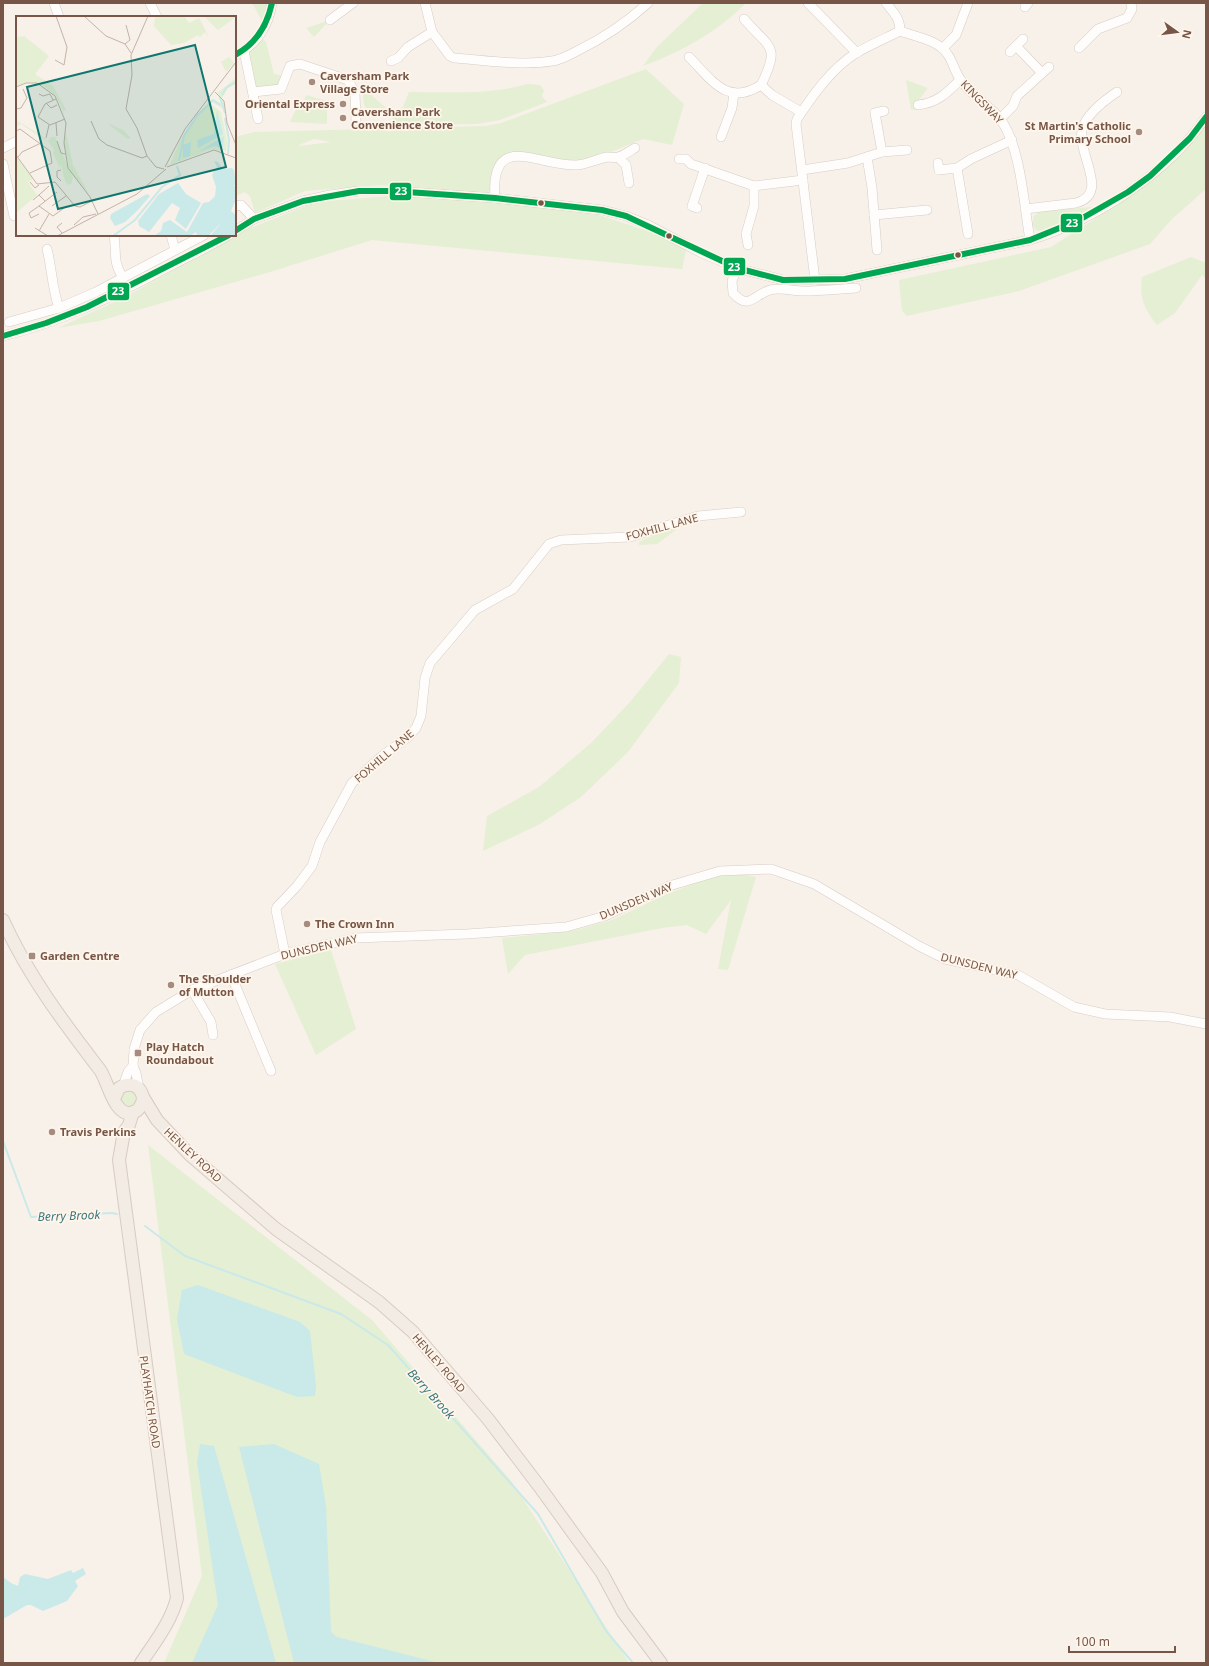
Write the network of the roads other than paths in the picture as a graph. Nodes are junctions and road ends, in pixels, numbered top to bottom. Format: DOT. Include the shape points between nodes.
graph roads {
  1 [pos="54,3"];
  2 [pos="150,3"];
  3 [pos="272,3"];
  4 [pos="353,3"];
  5 [pos="425,3"];
  6 [pos="648,3"];
  7 [pos="808,3"];
  8 [pos="886,3"];
  9 [pos="968,3"];
  10 [pos="1131,3"];
  11 [pos="59,16"];
  12 [pos="156,16"];
  13 [pos="744,19"];
  14 [pos="330,20"];
  15 [pos="900,31"];
  16 [pos="432,32"];
  17 [pos="1023,39"];
  18 [pos="1081,43"];
  19 [pos="943,48"];
  20 [pos="239,53"];
  21 [pos="856,53"];
  22 [pos="391,61"];
  23 [pos="691,62"];
  24 [pos="960,80"];
  25 [pos="761,85"];
  26 [pos="253,92"];
  27 [pos="734,93"];
  28 [pos="1111,93"];
  29 [pos="923,102"];
  30 [pos="878,111"];
  31 [pos="801,112"];
  32 [pos="1206,117"];
  33 [pos="258,118"];
  34 [pos="1000,119"];
  35 [pos="356,121"];
  36 [pos="720,131"];
  37 [pos="1012,140"];
  38 [pos="16,142"];
  39 [pos="3,148"];
  40 [pos="635,148"];
  41 [pos="907,150"];
  42 [pos="882,152"];
  43 [pos="618,157"];
  44 [pos="867,158"];
  45 [pos="680,159"];
  46 [pos="3,164"];
  47 [pos="705,168"];
  48 [pos="937,168"];
  49 [pos="957,168"];
  50 [pos="803,175"];
  51 [pos="629,183"];
  52 [pos="754,186"];
  53 [pos="495,198"];
  54 [pos="236,206"];
  55 [pos="692,206"];
  56 [pos="1025,209"];
  57 [pos="923,213"];
  58 [pos="874,215"];
  59 [pos="14,216"];
  60 [pos="254,219"];
  61 [pos="236,230"];
  62 [pos="968,234"];
  63 [pos="114,236"];
  64 [pos="171,236"];
  65 [pos="202,236"];
  66 [pos="227,236"];
  67 [pos="1030,240"];
  68 [pos="748,245"];
  69 [pos="47,249"];
  70 [pos="175,250"];
  71 [pos="877,250"];
  72 [pos="736,268"];
  73 [pos="123,278"];
  74 [pos="815,280"];
  75 [pos="852,290"];
  76 [pos="59,308"];
  77 [pos="9,322"];
  78 [pos="3,336"];
  79 [pos="741,512"];
  80 [pos="3,920"];
  81 [pos="285,954"];
  82 [pos="231,975"];
  83 [pos="192,990"];
  84 [pos="1206,1024"];
  85 [pos="213,1035"];
  86 [pos="133,1066"];
  87 [pos="271,1070"];
  88 [pos="104,1076"];
  89 [pos="123,1086"];
  90 [pos="141,1093"];
  91 [pos="116,1104"];
  92 [pos="133,1112"];
  93 [pos="157,1120"];
  94 [pos="124,1132"];
  95 [pos="141,1663"];
  96 [pos="661,1663"];
  1 -- 11 [label="street"];
  2 -- 12 [label="street"];
  3 -- 20 [label="street" via="263,30 254,42"];
  4 -- 14 [label="street"];
  5 -- 16 [label="street"];
  6 -- 16 [label="street" via="619,28 598,41 552,61 454,58 444,50"];
  7 -- 21 [label="street"];
  8 -- 15 [label="street" via="900,22"];
  9 -- 19 [label="street" via="956,35"];
  10 -- 18 [label="street" via="1132,9 1127,18 1098,30"];
  13 -- 25 [label="street" via="749,31 770,46 772,55"];
  15 -- 19 [label="street"];
  15 -- 21 [label="street"];
  16 -- 22 [label="street"];
  17 -- 34 [label="street" via="1013,49 1045,70 1017,96 1013,106"];
  19 -- 24 [label="street, KINGSWAY"];
  20 -- 26 [label="street"];
  21 -- 31 [label="street" via="820,87"];
  23 -- 27 [label="street" via="722,90"];
  24 -- 29 [label="street" via="941,98"];
  24 -- 34 [label="street, KINGSWAY"];
  25 -- 27 [label="street" via="754,90"];
  25 -- 31 [label="street" via="772,95"];
  26 -- 33 [label="street"];
  26 -- 35 [label="street" via="281,88 290,66 300,64 348,80 355,93"];
  27 -- 36 [label="street" via="732,108"];
  28 -- 56 [label="street" via="1083,127 1083,150 1092,186 1089,195 1084,201 1076,203"];
  30 -- 42 [label="street"];
  31 -- 50 [label="street" via="796,124"];
  32 -- 67 [label="street" via="1182,146 1106,208 1054,233"];
  34 -- 37 [label="street, KINGSWAY"];
  37 -- 49 [label="street"];
  37 -- 56 [label="street, KINGSWAY"];
  38 -- 39 [label="street"];
  40 -- 43 [label="street"];
  41 -- 42 [label="street"];
  42 -- 44 [label="street"];
  43 -- 51 [label="street" via="626,166"];
  43 -- 53 [label="street" via="607,157 577,165 541,159 502,159 498,167"];
  44 -- 50 [label="street"];
  44 -- 58 [label="street"];
  45 -- 47 [label="street" via="686,158 691,164"];
  46 -- 59 [label="street"];
  47 -- 52 [label="street"];
  47 -- 55 [label="street"];
  48 -- 49 [label="street"];
  49 -- 62 [label="street"];
  50 -- 52 [label="street"];
  50 -- 74 [label="street"];
  52 -- 68 [label="street" via="754,206 746,234"];
  53 -- 60 [label="street" via="359,191 303,201"];
  53 -- 72 [label="street" via="586,207 626,216"];
  54 -- 60 [label="street" via="241,205"];
  56 -- 67 [label="street, KINGSWAY"];
  57 -- 58 [label="street"];
  58 -- 71 [label="street"];
  60 -- 61 [label="street"];
  63 -- 73 [label="street" via="114,256"];
  64 -- 70 [label="street"];
  65 -- 70 [label="street"];
  66 -- 78 [label="street" via="84,308"];
  67 -- 74 [label="street" via="845,279"];
  69 -- 76 [label="street" via="50,276"];
  70 -- 73 [label="street"];
  72 -- 74 [label="street" via="783,280"];
  72 -- 75 [label="street" via="732,293 744,302 770,290"];
  73 -- 76 [label="street"];
  76 -- 77 [label="street"];
  79 -- 81 [label="street, FOXHILL LANE" via="698,516 630,537 561,540 549,544 513,589 475,610 430,663 425,678 421,716 416,728 352,783 320,842 312,866 277,907"];
  80 -- 88 [label="main road" via="33,977"];
  81 -- 82 [label="street, DUNSDEN WAY"];
  81 -- 84 [label="street, DUNSDEN WAY" via="354,938 566,928 605,916 669,886 720,871 771,869 814,884 945,959 1018,975 1074,1007 1105,1014 1170,1017"];
  82 -- 83 [label="street, DUNSDEN WAY"];
  82 -- 87 [label="street"];
  83 -- 85 [label="street" via="211,1022"];
  83 -- 86 [label="street, DUNSDEN WAY" via="164,1006 148,1019 138,1036"];
  86 -- 89 [label="street, DUNSDEN WAY"];
  86 -- 90 [label="street, DUNSDEN WAY"];
  88 -- 89 [label="main road"];
  88 -- 91 [label="main road"];
  89 -- 90 [label="main road" via="130,1085"];
  89 -- 91 [label="main road" via="116,1092"];
  90 -- 92 [label="main road" via="142,1105"];
  90 -- 93 [label="main road, HENLEY ROAD"];
  91 -- 92 [label="main road" via="125,1113"];
  91 -- 94 [label="main road, PLAYHATCH ROAD"];
  92 -- 93 [label="main road, HENLEY ROAD"];
  92 -- 94 [label="main road, PLAYHATCH ROAD"];
  93 -- 96 [label="main road, HENLEY ROAD" via="190,1154 276,1229 379,1302 413,1332 478,1408 539,1486 602,1573 623,1612"];
  94 -- 95 [label="main road, PLAYHATCH ROAD" via="119,1152 120,1175 177,1598 175,1609"];
}
